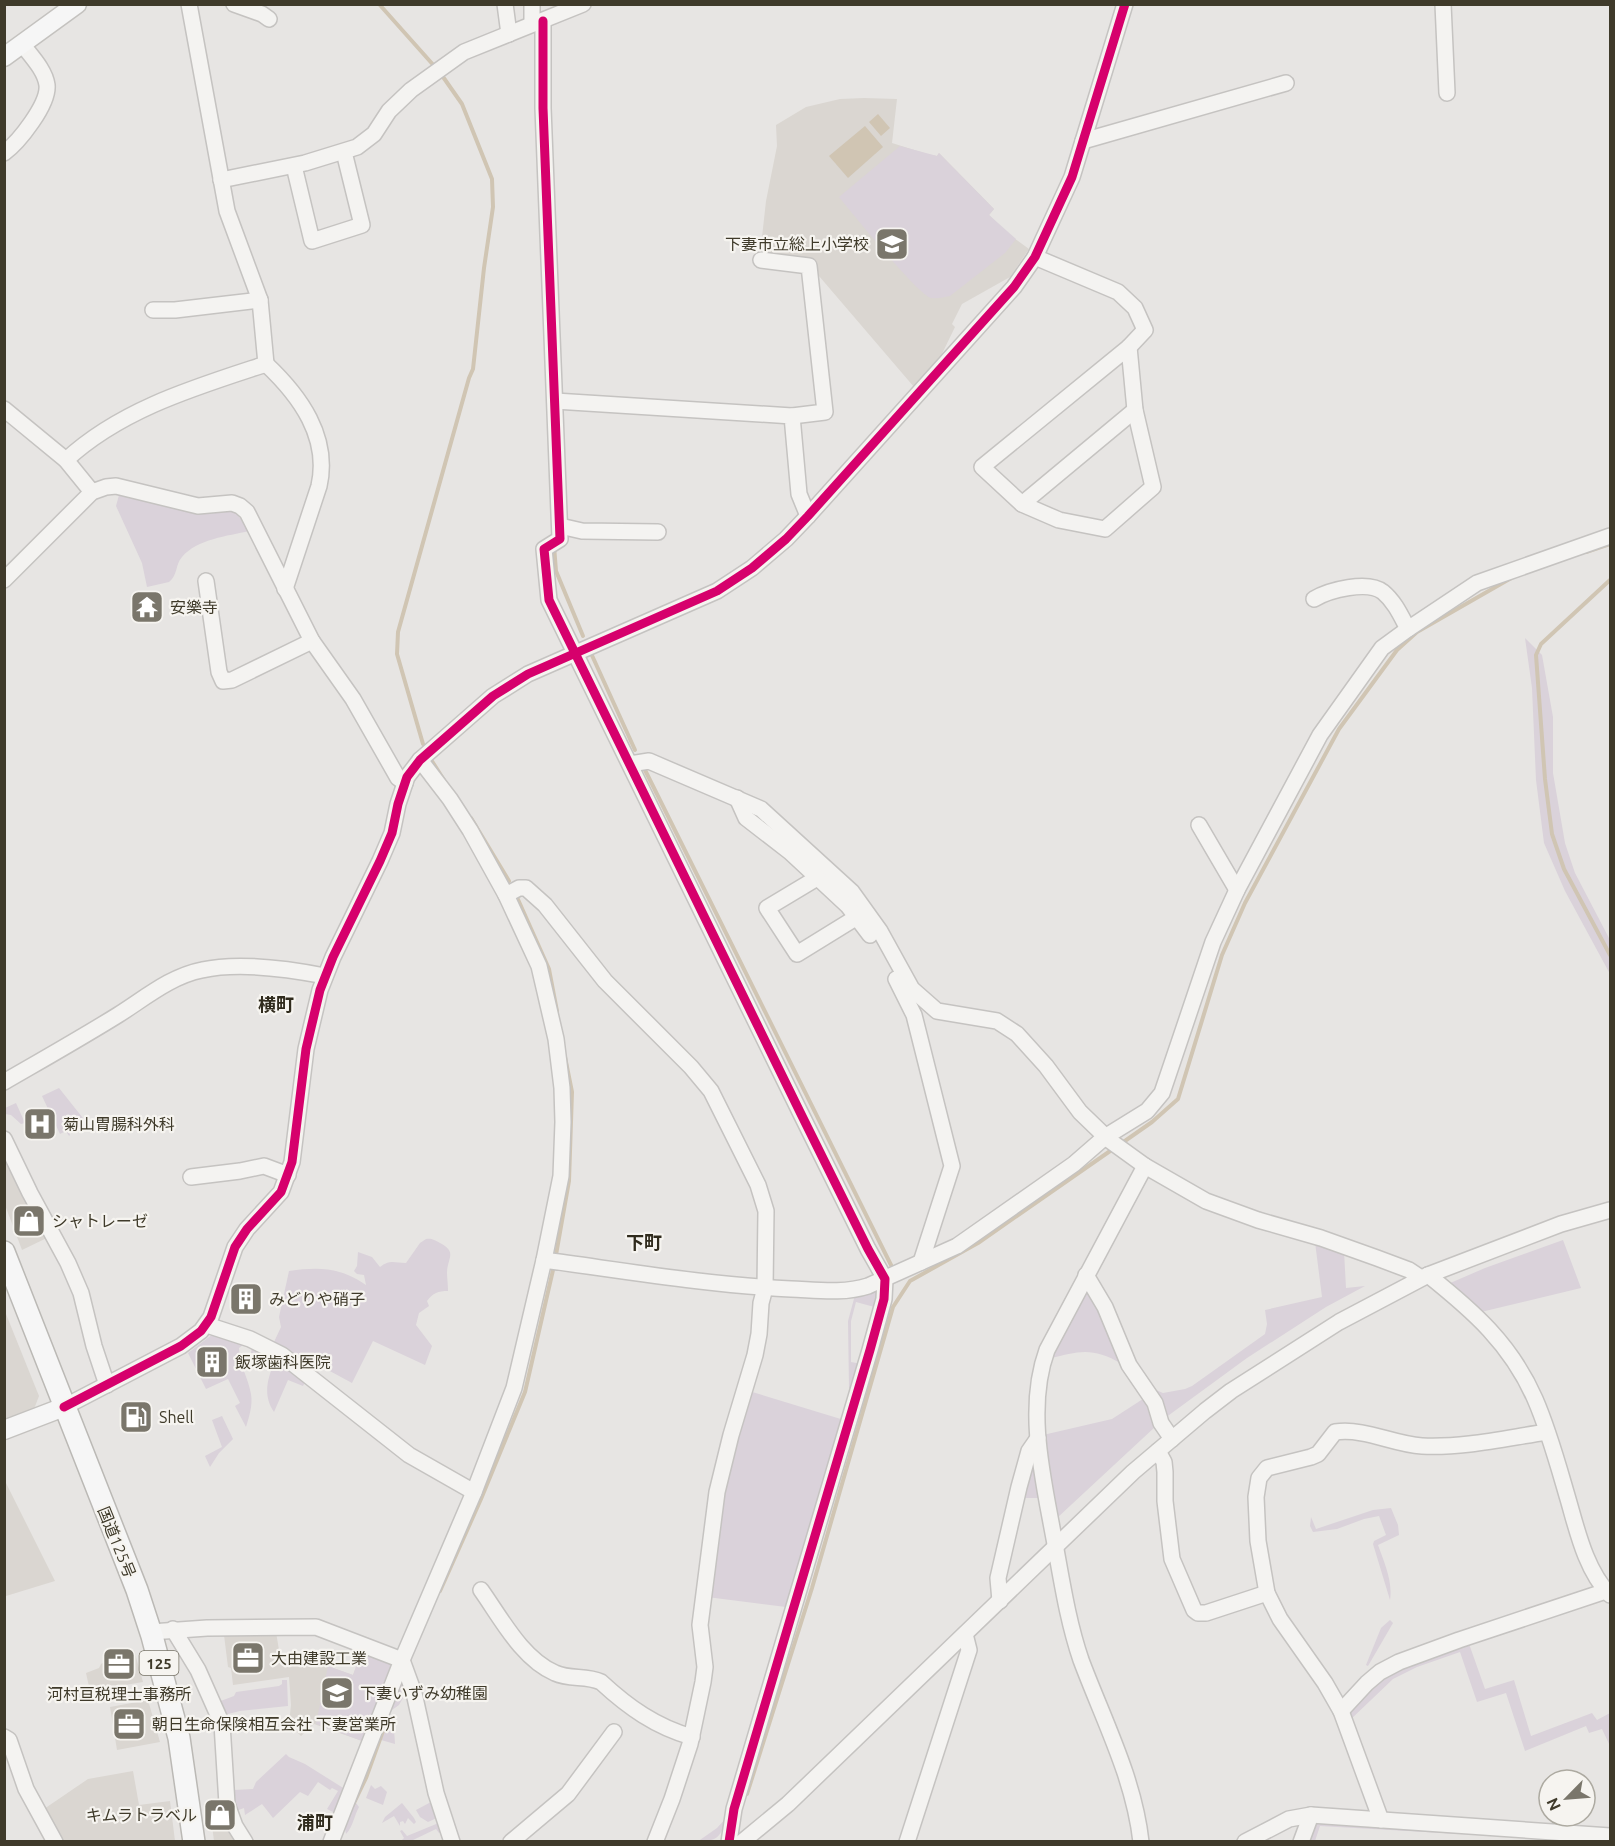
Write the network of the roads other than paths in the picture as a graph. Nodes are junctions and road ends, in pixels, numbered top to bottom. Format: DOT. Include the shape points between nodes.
graph roads {
  1 [pos="77,4"];
  2 [pos="189,4"];
  3 [pos="234,4"];
  4 [pos="505,4"];
  5 [pos="532,4"];
  6 [pos="583,4"];
  7 [pos="1125,4"];
  8 [pos="1443,4"];
  9 [pos="269,19"];
  10 [pos="538,22"];
  11 [pos="509,34"];
  12 [pos="22,44"];
  13 [pos="4,57"];
  14 [pos="1286,83"];
  15 [pos="1447,93"];
  16 [pos="1083,141"];
  17 [pos="344,152"];
  18 [pos="4,153"];
  19 [pos="294,166"];
  20 [pos="221,180"];
  21 [pos="1035,257"];
  22 [pos="761,260"];
  23 [pos="260,300"];
  24 [pos="153,310"];
  25 [pos="1129,347"];
  26 [pos="266,364"];
  27 [pos="555,401"];
  28 [pos="4,409"];
  29 [pos="1135,410"];
  30 [pos="792,416"];
  31 [pos="66,460"];
  32 [pos="92,492"];
  33 [pos="1022,504"];
  34 [pos="808,516"];
  35 [pos="658,532"];
  36 [pos="560,533"];
  37 [pos="1611,536"];
  38 [pos="4,580"];
  39 [pos="206,581"];
  40 [pos="285,589"];
  41 [pos="1314,599"];
  42 [pos="1408,628"];
  43 [pos="312,641"];
  44 [pos="574,653"];
  45 [pos="420,760"];
  46 [pos="630,764"];
  47 [pos="405,783"];
  48 [pos="737,798"];
  49 [pos="1199,825"];
  50 [pos="817,878"];
  51 [pos="1237,890"];
  52 [pos="506,895"];
  53 [pos="857,917"];
  54 [pos="325,976"];
  55 [pos="4,1082"];
  56 [pos="1107,1138"];
  57 [pos="4,1139"];
  58 [pos="1145,1166"];
  59 [pos="288,1175"];
  60 [pos="191,1177"];
  61 [pos="1611,1210"];
  62 [pos="4,1252"];
  63 [pos="544,1260"];
  64 [pos="921,1262"];
  65 [pos="1086,1275"];
  66 [pos="1424,1277"];
  67 [pos="885,1279"];
  68 [pos="765,1288"];
  69 [pos="207,1325"];
  70 [pos="107,1385"];
  71 [pos="64,1407"];
  72 [pos="4,1430"];
  73 [pos="1547,1431"];
  74 [pos="1038,1438"];
  75 [pos="1172,1439"];
  76 [pos="1158,1451"];
  77 [pos="474,1491"];
  78 [pos="1056,1547"];
  79 [pos="481,1590"];
  80 [pos="1268,1593"];
  81 [pos="1608,1593"];
  82 [pos="1000,1601"];
  83 [pos="173,1629"];
  84 [pos="151,1632"];
  85 [pos="965,1634"];
  86 [pos="402,1660"];
  87 [pos="1341,1711"];
  88 [pos="614,1732"];
  89 [pos="4,1737"];
  90 [pos="692,1737"];
  91 [pos="1311,1815"];
  92 [pos="1381,1820"];
  93 [pos="1611,1836"];
  94 [pos="1555,1837"];
  95 [pos="55,1842"];
  96 [pos="194,1842"];
  97 [pos="245,1842"];
  98 [pos="331,1842"];
  99 [pos="452,1842"];
  100 [pos="511,1842"];
  101 [pos="655,1842"];
  102 [pos="729,1842"];
  103 [pos="742,1842"];
  104 [pos="908,1842"];
  105 [pos="1141,1842"];
  106 [pos="1245,1842"];
  107 [pos="1301,1842"];
  1 -- 12 [label="main road"];
  2 -- 20 [label="street"];
  3 -- 9 [label="street"];
  4 -- 11 [label="street"];
  5 -- 10 [label="street"];
  6 -- 10 [label="street"];
  7 -- 16 [label="street"];
  8 -- 15 [label="street"];
  10 -- 11 [label="street"];
  10 -- 27 [label="street"];
  11 -- 17 [label="street" via="464,51 438,69 394,106 367,141"];
  12 -- 13 [label="main road"];
  12 -- 18 [label="street" via="47,87 33,119"];
  14 -- 16 [label="street"];
  16 -- 21 [label="street" via="1072,177"];
  17 -- 19 [label="street"];
  17 -- 19 [label="street" via="362,225 312,242"];
  19 -- 20 [label="street"];
  20 -- 23 [label="street" via="231,222"];
  21 -- 25 [label="street" via="1118,292 1135,308 1145,330"];
  21 -- 34 [label="street" via="1014,287"];
  22 -- 30 [label="street" via="809,266 825,412"];
  23 -- 24 [label="street"];
  23 -- 26 [label="street"];
  25 -- 29 [label="street"];
  25 -- 33 [label="street" via="982,467"];
  26 -- 31 [label="street" via="195,387 130,415"];
  26 -- 40 [label="street" via="301,402 322,454 320,486"];
  27 -- 30 [label="street"];
  27 -- 36 [label="street"];
  28 -- 31 [label="street"];
  29 -- 33 [label="street"];
  29 -- 33 [label="street" via="1153,487 1105,529 1059,520"];
  30 -- 34 [label="street" via="798,494"];
  31 -- 32 [label="street"];
  32 -- 38 [label="street"];
  32 -- 40 [label="street" via="116,486 198,506 237,504 247,512"];
  34 -- 44 [label="street" via="752,568 717,591"];
  35 -- 36 [label="street"];
  36 -- 44 [label="street" via="544,549 549,600"];
  37 -- 42 [label="street" via="1477,583"];
  39 -- 43 [label="street" via="223,681"];
  40 -- 43 [label="street"];
  41 -- 42 [label="street" via="1326,592 1363,586 1382,591"];
  42 -- 51 [label="street" via="1382,648 1320,735"];
  43 -- 47 [label="street" via="353,699 398,778"];
  44 -- 45 [label="street" via="528,674 493,696"];
  44 -- 46 [label="street"];
  45 -- 47 [label="street"];
  45 -- 52 [label="street" via="470,830"];
  46 -- 48 [label="street" via="649,761"];
  46 -- 67 [label="street"];
  47 -- 54 [label="street" via="392,833"];
  48 -- 50 [label="street" via="746,818"];
  48 -- 56 [label="street" via="761,809 852,892 880,931 912,989 937,1011 997,1021 1017,1034 1046,1065 1080,1112"];
  49 -- 51 [label="street"];
  50 -- 53 [label="street"];
  50 -- 53 [label="street" via="767,908 797,954"];
  51 -- 56 [label="street" via="1213,942 1162,1093 1147,1111"];
  52 -- 63 [label="street" via="539,966 556,1039 562,1088 561,1176"];
  52 -- 68 [label="street" via="526,888 545,905 605,981 691,1066 711,1092 758,1185 766,1211"];
  53 -- 64 [label="street" via="878,945 914,1015 952,1166"];
  54 -- 55 [label="street" via="239,968 207,969 182,976"];
  54 -- 59 [label="street" via="306,1049"];
  56 -- 58 [label="street"];
  56 -- 64 [label="street" via="957,1246"];
  57 -- 70 [label="street" via="81,1293"];
  58 -- 65 [label="street"];
  58 -- 66 [label="street" via="1214,1204"];
  59 -- 60 [label="street" via="261,1166"];
  59 -- 69 [label="street" via="281,1192 235,1247"];
  61 -- 66 [label="street" via="1562,1224"];
  62 -- 71 [label="highway, 国道125号 / 125"];
  63 -- 68 [label="street"];
  63 -- 77 [label="street" via="517,1379"];
  64 -- 67 [label="street"];
  65 -- 74 [label="street" via="1040,1367"];
  65 -- 75 [label="street" via="1105,1307 1129,1365 1155,1403 1161,1423"];
  66 -- 73 [label="street" via="1472,1311 1501,1341 1534,1398"];
  66 -- 75 [label="street" via="1286,1355 1204,1411"];
  67 -- 68 [label="street" via="857,1290"];
  67 -- 102 [label="street" via="884,1299 870,1350 734,1809"];
  68 -- 90 [label="street" via="755,1355 717,1492 701,1618 705,1667"];
  69 -- 70 [label="street" via="183,1345"];
  69 -- 77 [label="street" via="282,1355 409,1455"];
  70 -- 71 [label="street"];
  71 -- 72 [label="main road"];
  71 -- 84 [label="highway, 国道125号 / 125"];
  73 -- 80 [label="street" via="1433,1446 1363,1432 1335,1432 1318,1454 1267,1468 1259,1478 1256,1497 1258,1541"];
  73 -- 81 [label="street" via="1579,1538"];
  74 -- 78 [label="street"];
  74 -- 82 [label="street" via="1029,1451 1019,1487 998,1578"];
  75 -- 76 [label="street"];
  76 -- 78 [label="street"];
  76 -- 80 [label="street" via="1164,1462 1172,1559 1194,1610 1206,1613"];
  77 -- 86 [label="street"];
  78 -- 82 [label="street"];
  78 -- 105 [label="street" via="1080,1657 1134,1800"];
  79 -- 90 [label="street" via="519,1644 538,1663 568,1678 593,1678 660,1727"];
  80 -- 87 [label="street"];
  81 -- 87 [label="street" via="1399,1662 1380,1672"];
  82 -- 85 [label="street"];
  83 -- 84 [label="street"];
  83 -- 86 [label="street" via="316,1627"];
  83 -- 97 [label="street" via="202,1678 222,1724 227,1804"];
  84 -- 96 [label="highway, 国道125号 / 125" via="179,1738"];
  85 -- 103 [label="street" via="788,1804"];
  85 -- 104 [label="street" via="969,1650"];
  86 -- 98 [label="street"];
  86 -- 99 [label="street"];
  87 -- 92 [label="street"];
  88 -- 100 [label="street" via="568,1794"];
  89 -- 95 [label="street" via="9,1740 26,1789"];
  90 -- 101 [label="street"];
  91 -- 92 [label="street"];
  91 -- 106 [label="street" via="1289,1819"];
  91 -- 107 [label="street"];
  92 -- 94 [label="street"];
  93 -- 94 [label="street"];
}
